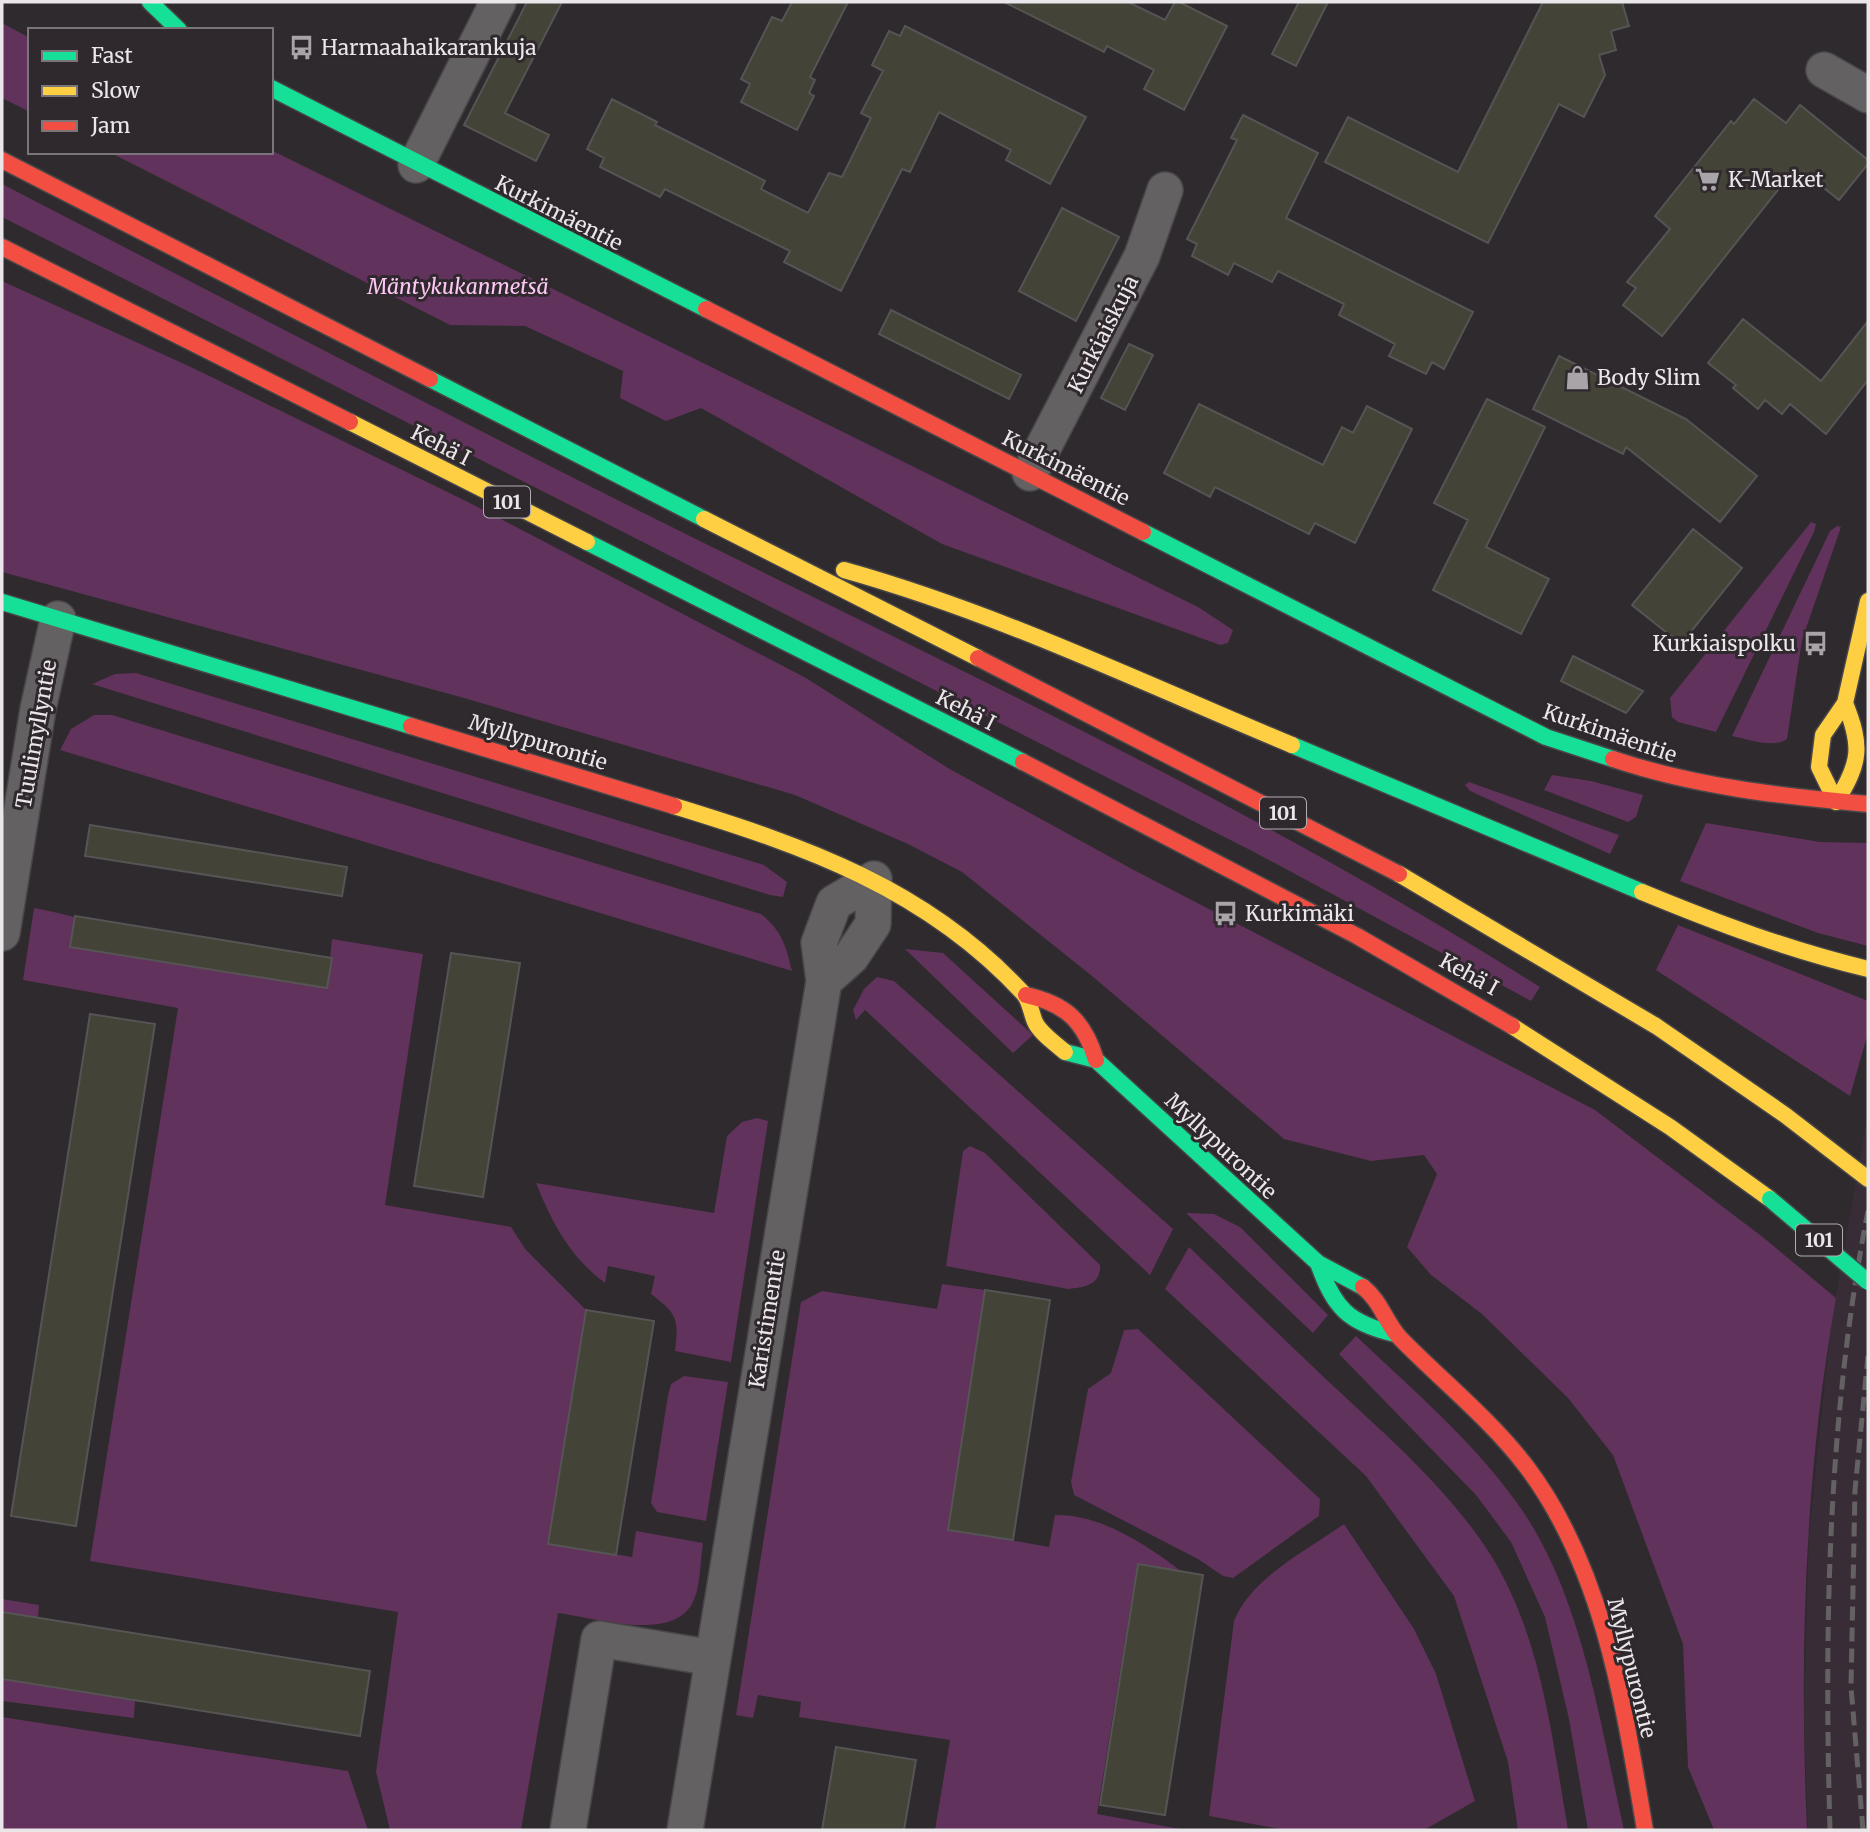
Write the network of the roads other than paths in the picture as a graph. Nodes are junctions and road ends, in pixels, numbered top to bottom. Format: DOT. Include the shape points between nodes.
graph roads {
  1 [pos="150,2"];
  2 [pos="498,2"];
  3 [pos="177,28"];
  4 [pos="1824,70"];
  5 [pos="273,89"];
  6 [pos="1868,95"];
  7 [pos="2,160"];
  8 [pos="416,164"];
  9 [pos="1164,190"];
  10 [pos="2,247"];
  11 [pos="1030,473"];
  12 [pos="761,546"];
  13 [pos="1868,601"];
  14 [pos="2,602"];
  15 [pos="58,619"];
  16 [pos="1845,703"];
  17 [pos="1836,802"];
  18 [pos="1868,804"];
  19 [pos="874,879"];
  20 [pos="2,933"];
  21 [pos="1860,968"];
  22 [pos="1026,995"];
  23 [pos="1096,1060"];
  24 [pos="1868,1179"];
  25 [pos="1318,1263"];
  26 [pos="1868,1282"];
  27 [pos="1395,1334"];
  28 [pos="713,1658"];
  29 [pos="568,1830"];
  30 [pos="685,1830"];
  31 [pos="1645,1830"];
  1 -- 3 [label="main road"];
  2 -- 8 [label="street"];
  4 -- 6 [label="street"];
  5 -- 8 [label="main road, Kurkimäentie"];
  7 -- 12 [label="main road, 101"];
  8 -- 11 [label="main road, Kurkimäentie"];
  9 -- 11 [label="street, Kurkiaiskuja" via="1142,256"];
  10 -- 26 [label="main road, Kehä I / 101, bridge" via="1131,817 1361,938 1496,1013 1616,1088 1770,1199"];
  11 -- 17 [label="main road, Kurkimäentie" via="1546,737 1660,775"];
  12 -- 21 [label="main road" via="898,585 1741,933"];
  12 -- 24 [label="main road, 101" via="1392,870 1656,1026"];
  13 -- 16 [label="main road"];
  14 -- 15 [label="main road, Myllypurontie"];
  15 -- 19 [label="main road, Myllypurontie" via="720,819"];
  15 -- 20 [label="street, Tuulimyllyntie" via="38,709"];
  16 -- 17 [label="main road" via="1860,739 1860,755 1856,772"];
  16 -- 17 [label="main road" via="1823,735 1820,751 1819,767"];
  17 -- 18 [label="main road, Kurkimäentie"];
  19 -- 22 [label="main road, Myllypurontie" via="951,927"];
  19 -- 28 [label="street, Karistimentie" via="834,903 819,943 824,981"];
  22 -- 23 [label="main road, Myllypurontie" via="1035,1025 1066,1052"];
  22 -- 23 [label="main road, Myllypurontie" via="1058,1002 1088,1030"];
  23 -- 25 [label="main road, Myllypurontie"];
  25 -- 27 [label="main road, Myllypurontie" via="1348,1275 1366,1290 1382,1305"];
  25 -- 27 [label="main road, Myllypurontie" via="1329,1298 1363,1328"];
  27 -- 31 [label="main road, Myllypurontie" via="1471,1404 1540,1487 1575,1551 1601,1615"];
  28 -- 29 [label="street" via="598,1639"];
  28 -- 30 [label="street, Karistimentie"];
}
